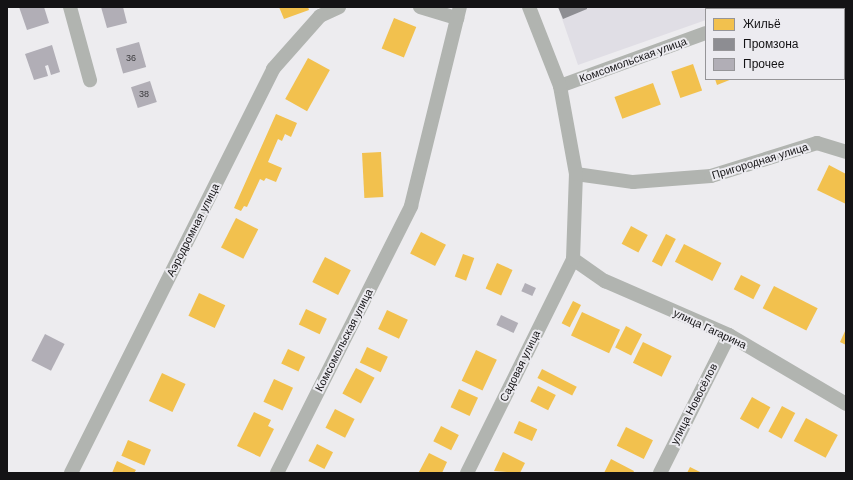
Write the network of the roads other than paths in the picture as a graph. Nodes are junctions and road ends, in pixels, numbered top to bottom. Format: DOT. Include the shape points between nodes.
graph roads {
  1 [pos="70,7"];
  2 [pos="339,7"];
  3 [pos="420,7"];
  4 [pos="529,7"];
  5 [pos="459,12"];
  6 [pos="705,33"];
  7 [pos="90,80"];
  8 [pos="560,86"];
  9 [pos="846,152"];
  10 [pos="576,174"];
  11 [pos="573,259"];
  12 [pos="729,335"];
  13 [pos="846,404"];
  14 [pos="72,473"];
  15 [pos="277,473"];
  16 [pos="467,473"];
  17 [pos="660,473"];
  1 -- 7 [label="street"];
  2 -- 14 [label="street, Аэродромная улица" via="320,16 273,69"];
  3 -- 5 [label="street"];
  4 -- 8 [label="street"];
  5 -- 15 [label="street, Комсомольская улица" via="411,206"];
  6 -- 8 [label="street, Комсомольская улица"];
  8 -- 10 [label="street"];
  9 -- 10 [label="street, Пригородная улица" via="817,143 712,176 633,182"];
  10 -- 11 [label="street"];
  11 -- 12 [label="street, улица Гагарина" via="604,281"];
  11 -- 16 [label="street, Садовая улица"];
  12 -- 13 [label="street, улица Гагарина"];
  12 -- 17 [label="street, улица Новосёлов"];
}
